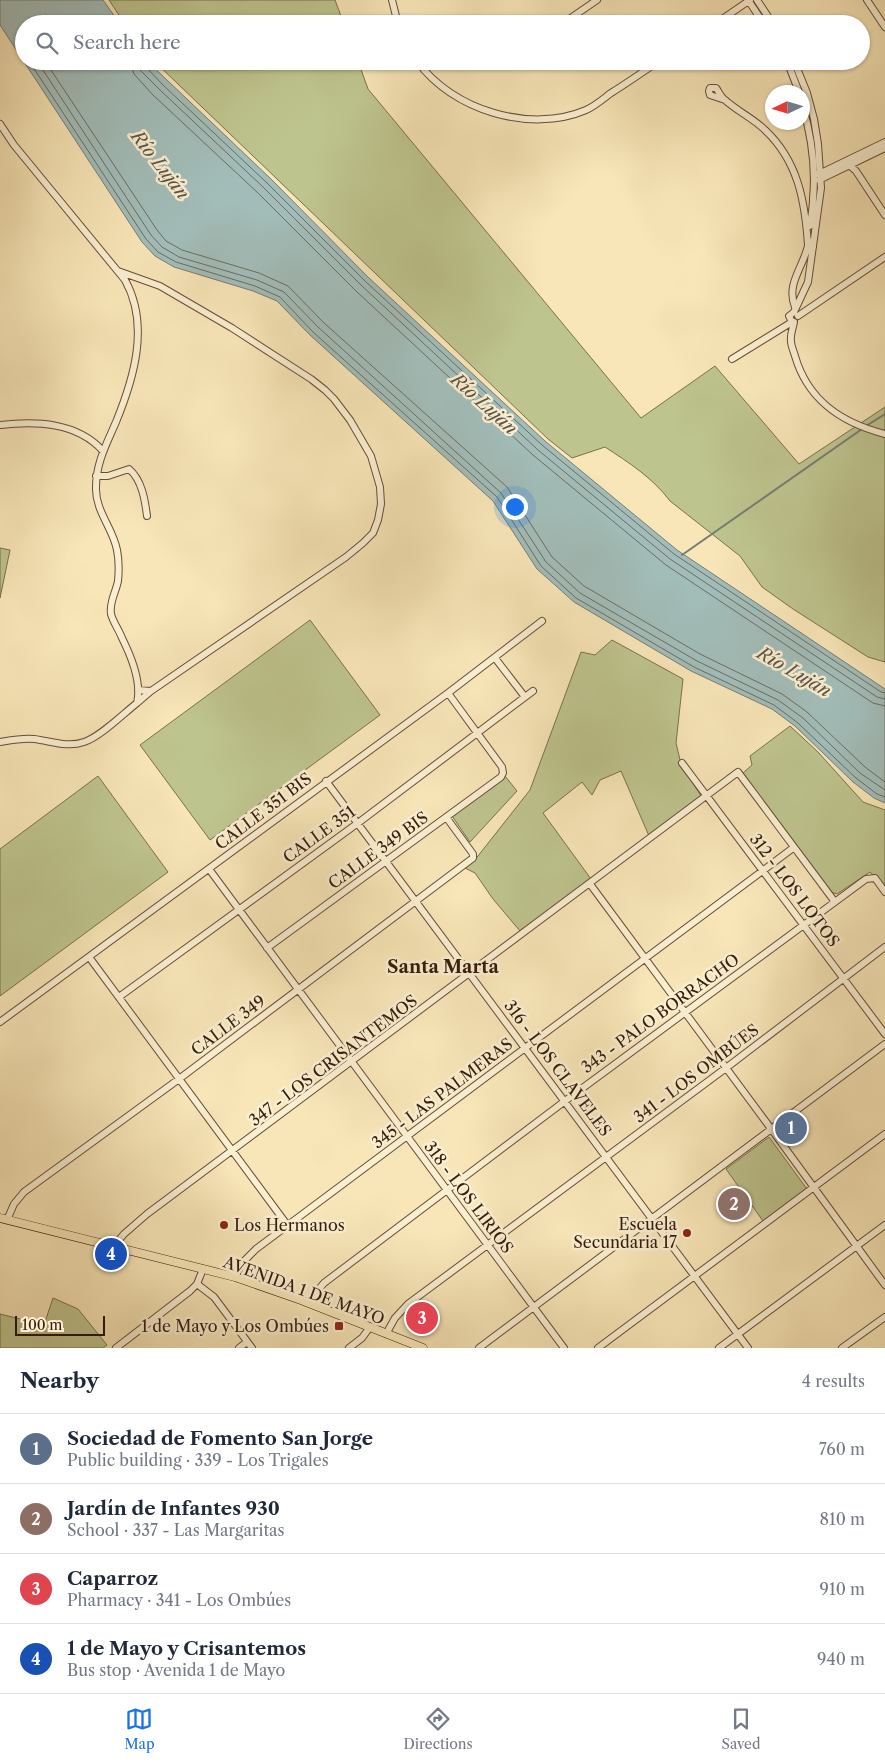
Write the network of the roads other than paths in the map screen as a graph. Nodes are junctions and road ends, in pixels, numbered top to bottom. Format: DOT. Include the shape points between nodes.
graph roads {
  1 [pos="392,0"];
  2 [pos="597,0"];
  3 [pos="749,0"];
  4 [pos="757,0"];
  5 [pos="867,0"];
  6 [pos="396,15"];
  7 [pos="575,15"];
  8 [pos="728,15"];
  9 [pos="758,15"];
  10 [pos="767,15"];
  11 [pos="885,27"];
  12 [pos="425,70"];
  13 [pos="645,70"];
  14 [pos="790,70"];
  15 [pos="798,70"];
  16 [pos="796,85"];
  17 [pos="725,100"];
  18 [pos="0,124"];
  19 [pos="808,130"];
  20 [pos="885,142"];
  21 [pos="885,148"];
  22 [pos="848,163"];
  23 [pos="821,176"];
  24 [pos="813,177"];
  25 [pos="885,215"];
  26 [pos="811,246"];
  27 [pos="885,257"];
  28 [pos="118,271"];
  29 [pos="794,316"];
  30 [pos="732,360"];
  31 [pos="0,425"];
  32 [pos="885,434"];
  33 [pos="103,451"];
  34 [pos="96,476"];
  35 [pos="147,516"];
  36 [pos="542,622"];
  37 [pos="495,658"];
  38 [pos="138,690"];
  39 [pos="151,691"];
  40 [pos="533,691"];
  41 [pos="448,693"];
  42 [pos="525,697"];
  43 [pos="136,703"];
  44 [pos="476,733"];
  45 [pos="0,742"];
  46 [pos="682,762"];
  47 [pos="326,781"];
  48 [pos="707,796"];
  49 [pos="446,817"];
  50 [pos="358,823"];
  51 [pos="793,848"];
  52 [pos="386,861"];
  53 [pos="209,869"];
  54 [pos="763,870"];
  55 [pos="590,884"];
  56 [pos="885,892"];
  57 [pos="416,901"];
  58 [pos="835,902"];
  59 [pos="238,909"];
  60 [pos="804,924"];
  61 [pos="267,948"];
  62 [pos="885,948"];
  63 [pos="89,956"];
  64 [pos="644,959"];
  65 [pos="471,974"];
  66 [pos="844,978"];
  67 [pos="298,989"];
  68 [pos="119,998"];
  69 [pos="685,1013"];
  70 [pos="0,1022"];
  71 [pos="885,1034"];
  72 [pos="885,1044"];
  73 [pos="525,1048"];
  74 [pos="352,1062"];
  75 [pos="726,1068"];
  76 [pos="179,1079"];
  77 [pos="565,1101"];
  78 [pos="772,1130"];
  79 [pos="885,1134"];
  80 [pos="407,1137"];
  81 [pos="232,1152"];
  82 [pos="606,1157"];
  83 [pos="814,1188"];
  84 [pos="448,1191"];
  85 [pos="4,1219"];
  86 [pos="652,1219"];
  87 [pos="885,1225"];
  88 [pos="288,1226"];
  89 [pos="114,1246"];
  90 [pos="488,1246"];
  91 [pos="857,1247"];
  92 [pos="202,1269"];
  93 [pos="695,1276"];
  94 [pos="235,1277"];
  95 [pos="197,1284"];
  96 [pos="885,1285"];
  97 [pos="314,1305"];
  98 [pos="533,1306"];
  99 [pos="885,1317"];
  100 [pos="370,1327"];
  101 [pos="386,1334"];
  102 [pos="738,1334"];
  103 [pos="247,1342"];
  104 [pos="117,1348"];
  105 [pos="238,1348"];
  106 [pos="252,1348"];
  107 [pos="349,1348"];
  108 [pos="422,1348"];
  109 [pos="479,1348"];
  110 [pos="564,1348"];
  111 [pos="598,1348"];
  112 [pos="719,1348"];
  113 [pos="748,1348"];
  114 [pos="842,1348"];
  1 -- 6 [label="street"];
  2 -- 7 [label="street"];
  3 -- 8 [label="street"];
  3 -- 9 [label="street"];
  4 -- 10 [label="street"];
  5 -- 11 [label="street"];
  12 -- 13 [label="street" via="435,82 460,99 488,111 525,119 557,117 585,110"];
  14 -- 16 [label="street"];
  15 -- 23 [label="street" via="814,118"];
  17 -- 26 [label="street" via="766,130 787,157 804,199"];
  18 -- 28 [label="street"];
  19 -- 24 [label="street"];
  20 -- 22 [label="street"];
  21 -- 22 [label="street"];
  22 -- 23 [label="street"];
  22 -- 25 [label="street"];
  23 -- 24 [label="street"];
  23 -- 26 [label="street"];
  24 -- 26 [label="street"];
  26 -- 29 [label="street" via="808,282"];
  26 -- 29 [label="street" via="793,284"];
  27 -- 29 [label="street"];
  28 -- 33 [label="street" via="131,290 136,306 138,340 131,378"];
  28 -- 39 [label="street" via="160,286 232,328 326,390 365,444 380,487 378,520 363,543"];
  29 -- 30 [label="street"];
  29 -- 32 [label="street" via="791,340 799,371 816,398 845,420"];
  31 -- 33 [label="street" via="41,423 68,428 94,441"];
  33 -- 34 [label="street"];
  34 -- 35 [label="street" via="129,469 134,472 146,502"];
  34 -- 38 [label="street" via="96,499 118,551 118,581 111,612 128,649"];
  36 -- 37 [label="street, CALLE 351 BIS"];
  37 -- 41 [label="street, CALLE 351 BIS"];
  37 -- 42 [label="street"];
  38 -- 39 [label="street"];
  38 -- 43 [label="street"];
  39 -- 43 [label="street"];
  40 -- 42 [label="street, CALLE 351"];
  41 -- 44 [label="street"];
  41 -- 47 [label="street, CALLE 351 BIS"];
  42 -- 44 [label="street, CALLE 351"];
  43 -- 45 [label="street" via="83,742 66,744 35,739"];
  44 -- 49 [label="street, CALLE 349 BIS" via="502,767 503,773"];
  44 -- 50 [label="street, CALLE 351"];
  46 -- 48 [label="street, 312 - LOS LOTOS"];
  47 -- 50 [label="street, 316 - LOS CLAVELES"];
  47 -- 53 [label="street, CALLE 351 BIS"];
  48 -- 51 [label="street, 347 - LOS CRISANTEMOS" via="738,772"];
  48 -- 54 [label="street, 312 - LOS LOTOS"];
  48 -- 55 [label="street, 347 - LOS CRISANTEMOS"];
  49 -- 52 [label="street, CALLE 349 BIS"];
  49 -- 57 [label="street, CALLE 349" via="473,858"];
  50 -- 52 [label="street, 316 - LOS CLAVELES"];
  50 -- 59 [label="street, CALLE 351"];
  51 -- 54 [label="street, 345 - LAS PALMERAS"];
  51 -- 58 [label="street"];
  52 -- 57 [label="street, 316 - LOS CLAVELES"];
  52 -- 61 [label="street, CALLE 349 BIS"];
  53 -- 59 [label="street, 318 - LOS LIRIOS"];
  53 -- 63 [label="street, CALLE 351 BIS"];
  54 -- 60 [label="street, 312 - LOS LOTOS"];
  54 -- 64 [label="street, 345 - LAS PALMERAS"];
  55 -- 64 [label="street"];
  55 -- 65 [label="street, 347 - LOS CRISANTEMOS"];
  56 -- 58 [label="street, 343 - PALO BORRACHO" via="875,878 866,879"];
  57 -- 65 [label="street, 316 - LOS CLAVELES"];
  57 -- 67 [label="street, CALLE 349"];
  58 -- 60 [label="street, 343 - PALO BORRACHO"];
  59 -- 61 [label="street, 318 - LOS LIRIOS"];
  59 -- 68 [label="street, CALLE 351"];
  60 -- 66 [label="street, 312 - LOS LOTOS"];
  60 -- 69 [label="street, 343 - PALO BORRACHO"];
  61 -- 67 [label="street, 318 - LOS LIRIOS"];
  62 -- 66 [label="street, 341 - LOS OMBÚES"];
  63 -- 68 [label="street"];
  63 -- 70 [label="street, CALLE 351 BIS"];
  64 -- 69 [label="street"];
  64 -- 73 [label="street, 345 - LAS PALMERAS"];
  65 -- 73 [label="street, 316 - LOS CLAVELES"];
  65 -- 74 [label="street, 347 - LOS CRISANTEMOS"];
  66 -- 71 [label="street, 312 - LOS LOTOS"];
  66 -- 75 [label="street, 341 - LOS OMBÚES"];
  67 -- 74 [label="street, 318 - LOS LIRIOS"];
  67 -- 76 [label="street, CALLE 349"];
  68 -- 76 [label="street"];
  69 -- 75 [label="street"];
  69 -- 77 [label="street, 343 - PALO BORRACHO"];
  72 -- 78 [label="street"];
  73 -- 77 [label="street, 316 - LOS CLAVELES"];
  73 -- 80 [label="street, 345 - LAS PALMERAS"];
  74 -- 80 [label="street, 318 - LOS LIRIOS"];
  74 -- 81 [label="street, 347 - LOS CRISANTEMOS"];
  75 -- 78 [label="street"];
  75 -- 82 [label="street, 341 - LOS OMBÚES"];
  76 -- 81 [label="street"];
  76 -- 85 [label="street, CALLE 349" via="24,1192"];
  77 -- 82 [label="street, 316 - LOS CLAVELES"];
  77 -- 84 [label="street, 343 - PALO BORRACHO"];
  78 -- 83 [label="street"];
  78 -- 86 [label="street"];
  79 -- 83 [label="street"];
  80 -- 84 [label="street, 318 - LOS LIRIOS"];
  80 -- 88 [label="street, 345 - LAS PALMERAS"];
  81 -- 88 [label="street"];
  81 -- 89 [label="street, 347 - LOS CRISANTEMOS" via="148,1214"];
  82 -- 86 [label="street, 316 - LOS CLAVELES"];
  82 -- 90 [label="street, 341 - LOS OMBÚES"];
  83 -- 91 [label="street"];
  83 -- 93 [label="street"];
  84 -- 90 [label="street, 318 - LOS LIRIOS"];
  84 -- 97 [label="street, 343 - PALO BORRACHO" via="324,1283 318,1289"];
  85 -- 89 [label="main road, AVENIDA 1 DE MAYO"];
  86 -- 93 [label="street, 316 - LOS CLAVELES"];
  86 -- 98 [label="street"];
  87 -- 91 [label="street"];
  88 -- 94 [label="street, 345 - LAS PALMERAS" via="242,1263"];
  89 -- 92 [label="main road, AVENIDA 1 DE MAYO"];
  90 -- 98 [label="street, 318 - LOS LIRIOS"];
  90 -- 101 [label="street, 341 - LOS OMBÚES" via="403,1308"];
  91 -- 96 [label="street"];
  91 -- 102 [label="street"];
  92 -- 94 [label="main road, AVENIDA 1 DE MAYO"];
  92 -- 95 [label="street"];
  93 -- 102 [label="street, 316 - LOS CLAVELES"];
  93 -- 111 [label="street"];
  94 -- 97 [label="main road, AVENIDA 1 DE MAYO"];
  95 -- 103 [label="street" via="214,1297"];
  95 -- 104 [label="street"];
  97 -- 100 [label="main road, AVENIDA 1 DE MAYO"];
  98 -- 109 [label="street"];
  98 -- 110 [label="street, 318 - LOS LIRIOS"];
  99 -- 114 [label="street"];
  100 -- 101 [label="main road, AVENIDA 1 DE MAYO"];
  100 -- 107 [label="street"];
  101 -- 108 [label="main road, AVENIDA 1 DE MAYO"];
  102 -- 112 [label="street"];
  102 -- 113 [label="street, 316 - LOS CLAVELES"];
  103 -- 105 [label="street"];
  103 -- 106 [label="street"];
}
